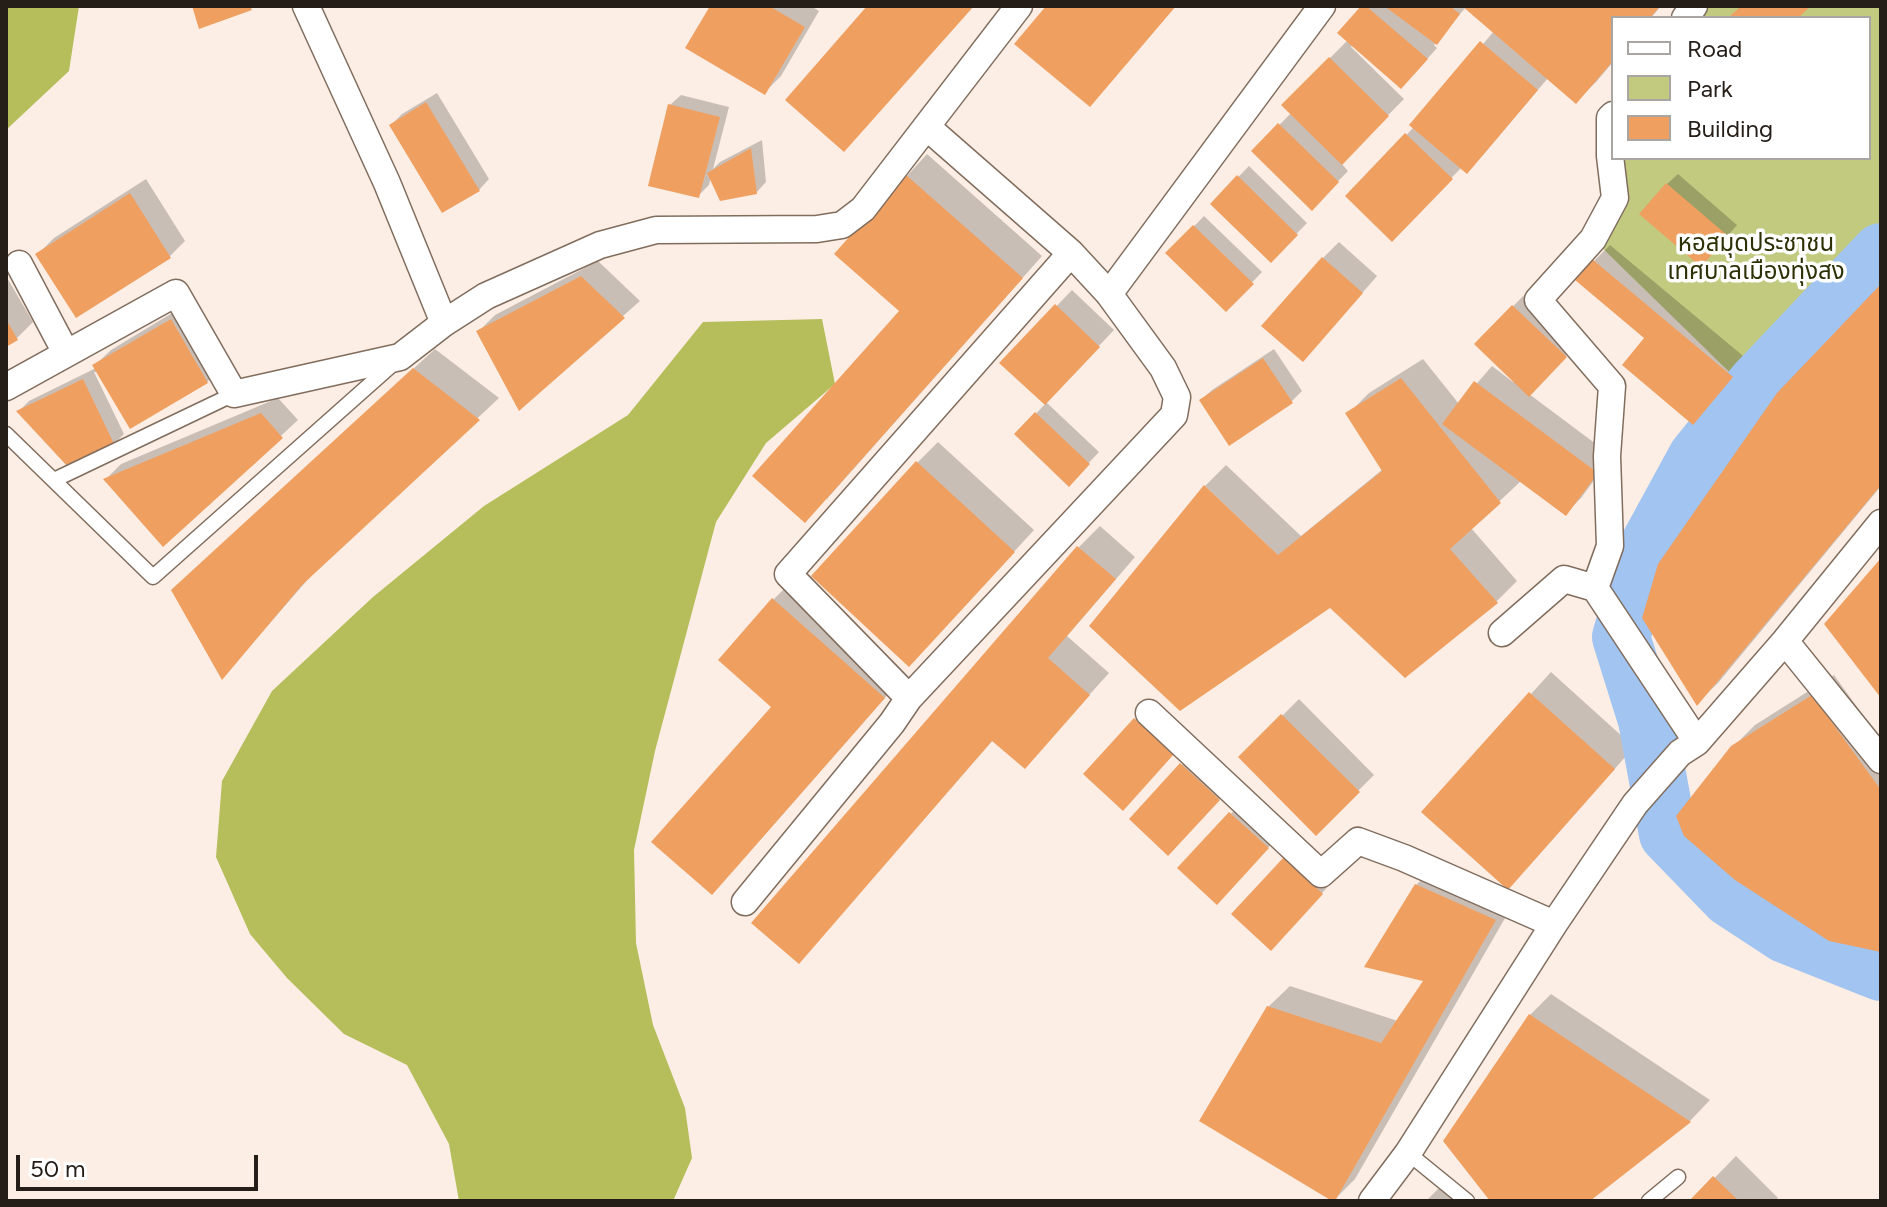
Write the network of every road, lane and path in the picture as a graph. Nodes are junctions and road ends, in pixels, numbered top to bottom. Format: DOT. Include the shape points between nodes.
graph roads {
  1 [pos="306,6"];
  2 [pos="1019,6"];
  3 [pos="1322,6"];
  4 [pos="1611,117"];
  5 [pos="927,127"];
  6 [pos="1071,253"];
  7 [pos="19,264"];
  8 [pos="1109,294"];
  9 [pos="444,323"];
  10 [pos="66,353"];
  11 [pos="400,357"];
  12 [pos="6,387"];
  13 [pos="234,394"];
  14 [pos="6,434"];
  15 [pos="54,480"];
  16 [pos="1881,523"];
  17 [pos="1601,598"];
  18 [pos="1502,633"];
  19 [pos="1785,641"];
  20 [pos="909,698"];
  21 [pos="1149,713"];
  22 [pos="1688,747"];
  23 [pos="1881,760"];
  24 [pos="745,902"];
  25 [pos="1554,924"];
  26 [pos="1408,1153"];
  27 [pos="1678,1177"];
  28 [pos="1372,1201"];
  29 [pos="1467,1201"];
  30 [pos="1649,1201"];
  1 -- 9 [label="street"];
  2 -- 5 [label="street"];
  3 -- 8 [label="street"];
  4 -- 17 [label="street" via="1615,198 1593,239 1538,300 1612,386 1607,456 1610,546"];
  5 -- 6 [label="street"];
  5 -- 9 [label="street" via="863,209 842,225 656,230 600,245 526,277"];
  6 -- 8 [label="street"];
  6 -- 20 [label="street" via="788,574"];
  7 -- 10 [label="street"];
  8 -- 20 [label="street" via="1163,368 1177,397 1174,415"];
  9 -- 11 [label="street"];
  10 -- 12 [label="street"];
  10 -- 13 [label="street" via="176,293"];
  11 -- 13 [label="street"];
  11 -- 15 [label="lane" via="153,577"];
  13 -- 15 [label="lane"];
  14 -- 15 [label="lane"];
  16 -- 19 [label="street"];
  17 -- 18 [label="street" via="1564,579"];
  17 -- 22 [label="street" via="1644,662"];
  19 -- 22 [label="street"];
  19 -- 23 [label="street"];
  20 -- 24 [label="street"];
  21 -- 25 [label="street" via="1321,874 1358,841"];
  22 -- 25 [label="street" via="1635,804"];
  25 -- 26 [label="street"];
  26 -- 28 [label="street"];
  26 -- 29 [label="lane"];
  27 -- 30 [label="lane"];
}
